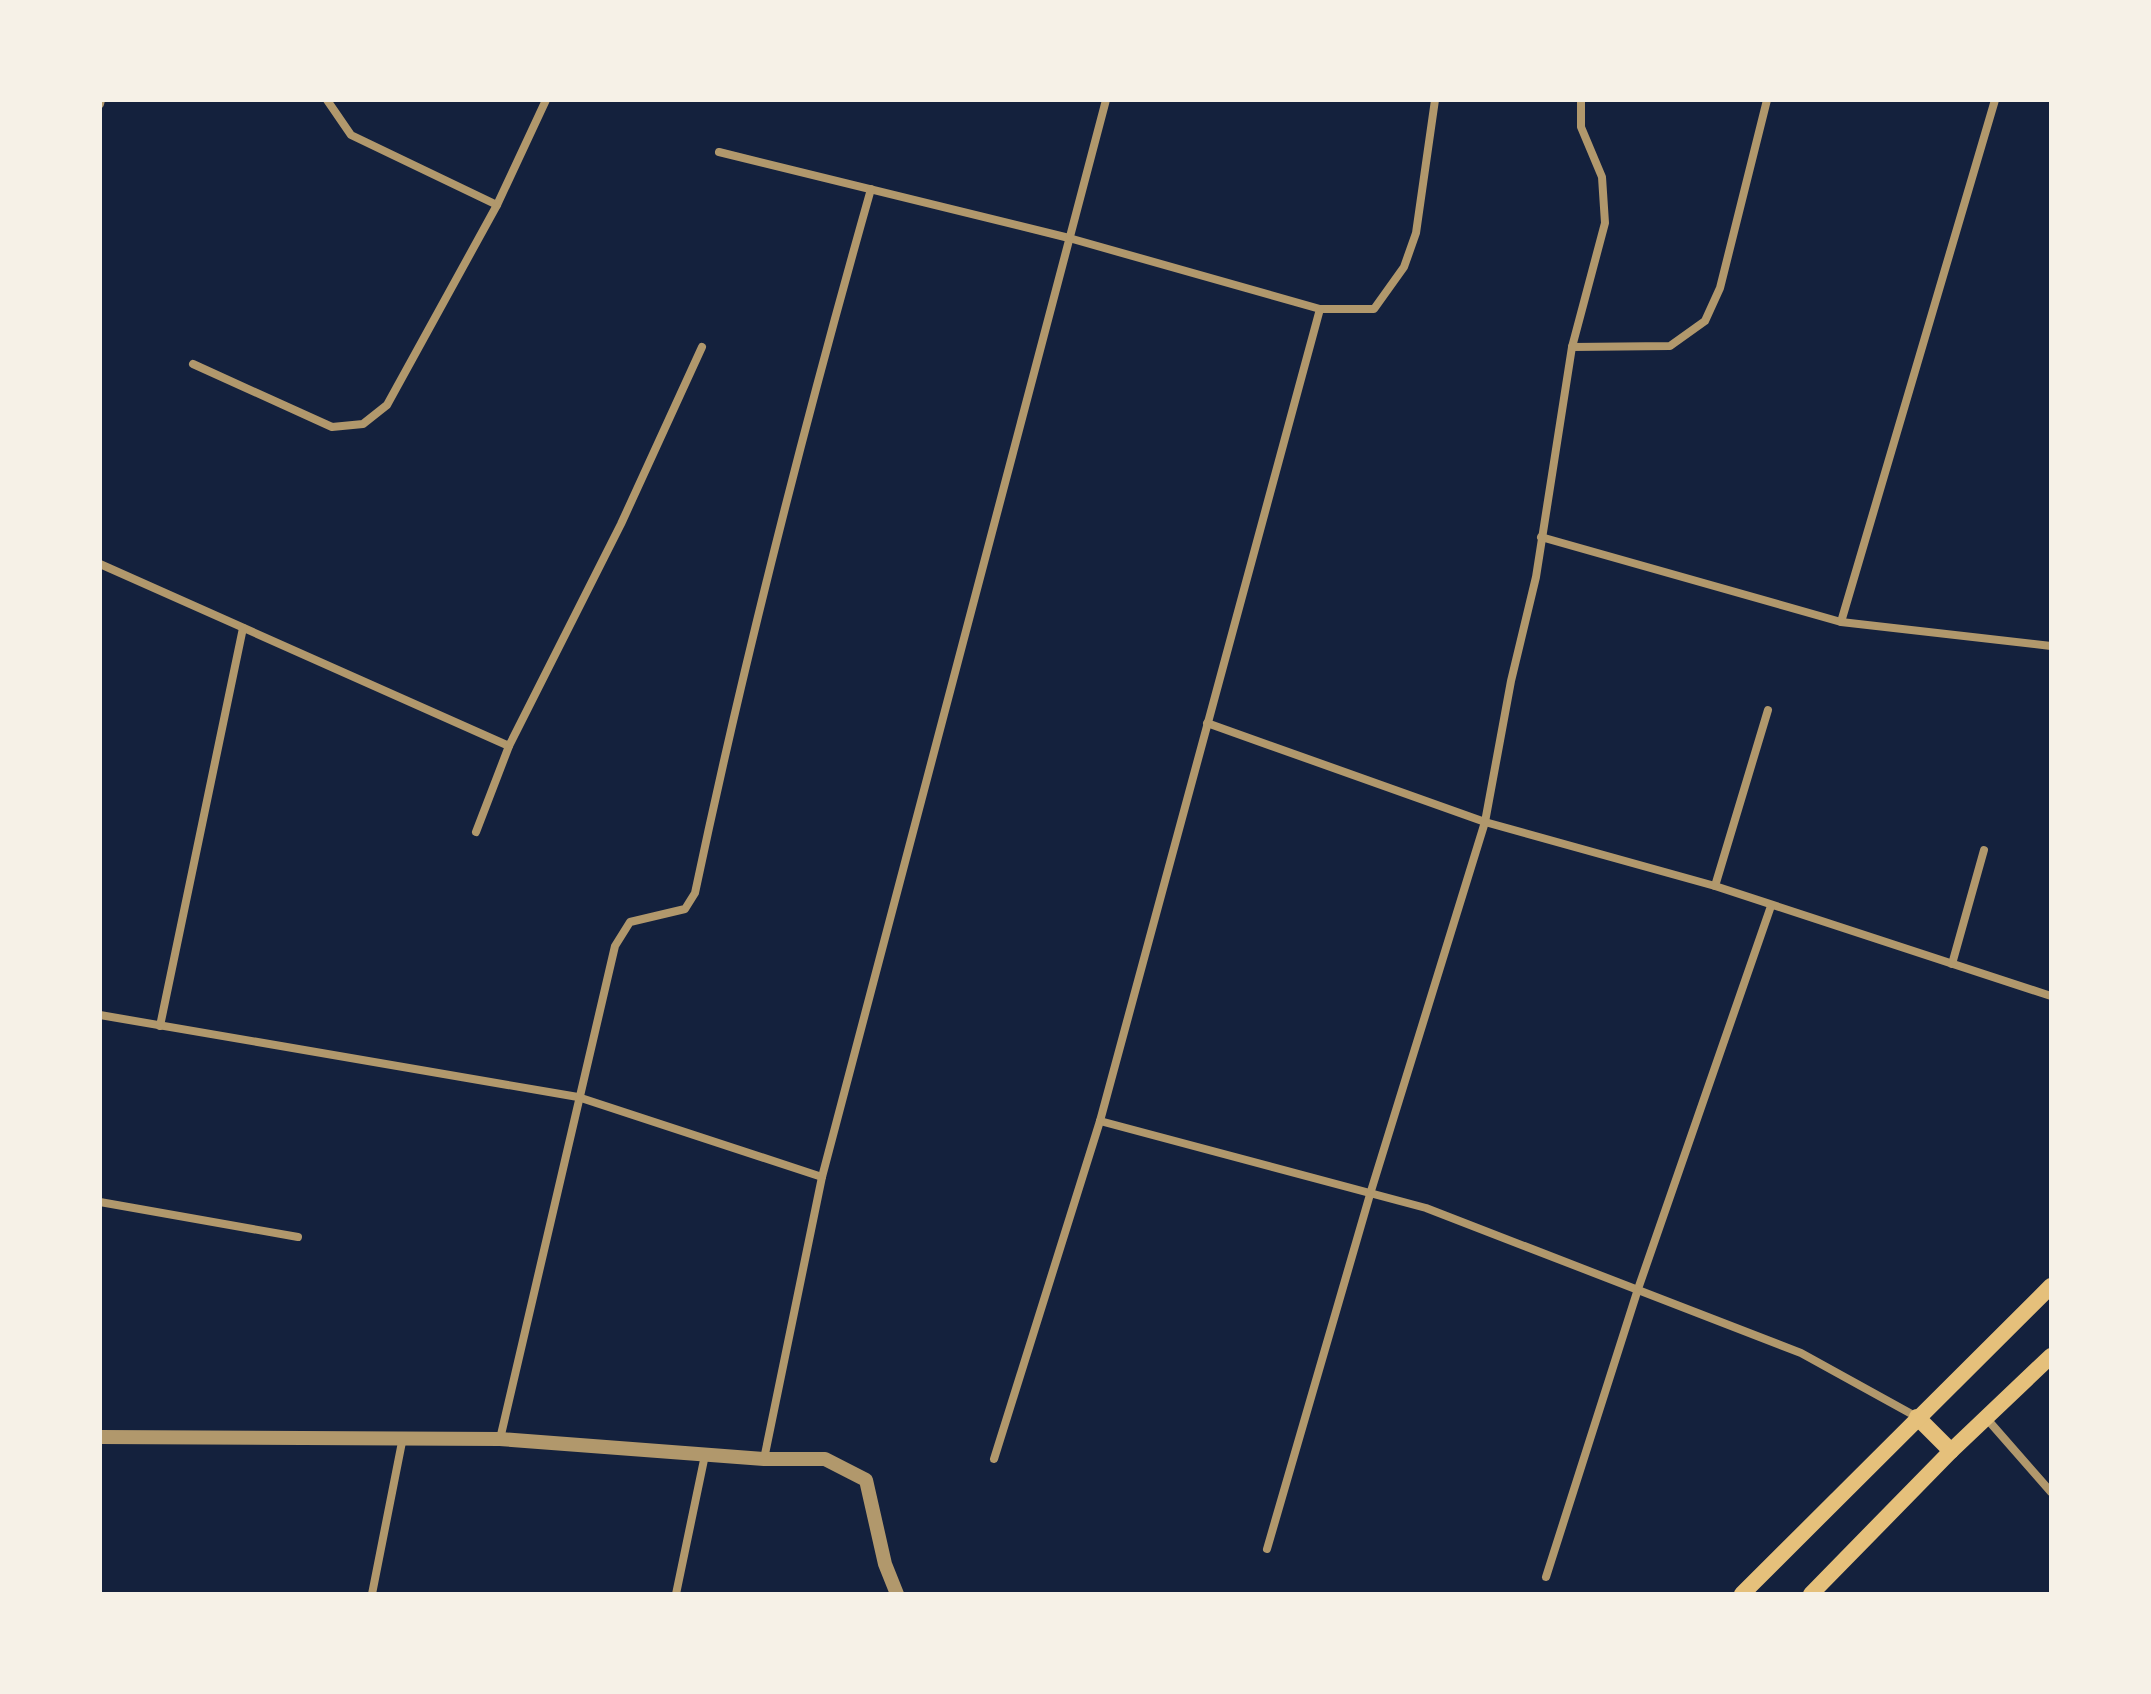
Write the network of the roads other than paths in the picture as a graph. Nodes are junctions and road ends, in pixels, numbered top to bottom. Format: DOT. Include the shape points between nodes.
graph roads {
  1 [pos="327,100"];
  2 [pos="546,100"];
  3 [pos="1106,100"];
  4 [pos="1435,100"];
  5 [pos="1581,100"];
  6 [pos="1767,100"];
  7 [pos="1995,100"];
  8 [pos="719,152"];
  9 [pos="871,189"];
  10 [pos="497,205"];
  11 [pos="1069,238"];
  12 [pos="1320,309"];
  13 [pos="702,347"];
  14 [pos="1572,347"];
  15 [pos="193,364"];
  16 [pos="1541,537"];
  17 [pos="100,564"];
  18 [pos="1841,622"];
  19 [pos="243,628"];
  20 [pos="2051,646"];
  21 [pos="1768,710"];
  22 [pos="1207,723"];
  23 [pos="509,746"];
  24 [pos="1485,822"];
  25 [pos="476,832"];
  26 [pos="1984,850"];
  27 [pos="1715,886"];
  28 [pos="1771,906"];
  29 [pos="1952,964"];
  30 [pos="2051,996"];
  31 [pos="100,1015"];
  32 [pos="160,1026"];
  33 [pos="578,1097"];
  34 [pos="1100,1121"];
  35 [pos="822,1177"];
  36 [pos="1371,1191"];
  37 [pos="100,1202"];
  38 [pos="298,1237"];
  39 [pos="2051,1286"];
  40 [pos="1638,1289"];
  41 [pos="2051,1356"];
  42 [pos="1917,1417"];
  43 [pos="1987,1419"];
  44 [pos="403,1436"];
  45 [pos="100,1437"];
  46 [pos="500,1439"];
  47 [pos="1951,1451"];
  48 [pos="705,1455"];
  49 [pos="764,1459"];
  50 [pos="994,1459"];
  51 [pos="2051,1492"];
  52 [pos="1267,1549"];
  53 [pos="1546,1577"];
  54 [pos="372,1594"];
  55 [pos="676,1594"];
  56 [pos="897,1594"];
  57 [pos="1742,1594"];
  58 [pos="1811,1594"];
  1 -- 10 [label="street" via="351,135"];
  2 -- 10 [label="street"];
  3 -- 11 [label="street"];
  4 -- 12 [label="street" via="1416,233 1404,267 1374,309"];
  5 -- 14 [label="street" via="1581,127 1602,177 1605,223"];
  6 -- 14 [label="street" via="1720,288 1705,321 1670,346"];
  7 -- 18 [label="street"];
  8 -- 9 [label="street"];
  9 -- 11 [label="street"];
  9 -- 33 [label="street" via="744,667 695,893 685,909 630,922 615,946"];
  10 -- 15 [label="street" via="387,405 363,424 332,427"];
  11 -- 12 [label="street"];
  11 -- 35 [label="street"];
  12 -- 22 [label="street"];
  13 -- 23 [label="street" via="621,524"];
  14 -- 16 [label="street"];
  16 -- 18 [label="street"];
  16 -- 24 [label="street"];
  17 -- 19 [label="street"];
  18 -- 20 [label="street"];
  19 -- 23 [label="street"];
  19 -- 32 [label="street"];
  21 -- 27 [label="street"];
  22 -- 24 [label="street"];
  22 -- 34 [label="street"];
  23 -- 25 [label="street"];
  24 -- 27 [label="street"];
  24 -- 36 [label="street"];
  26 -- 29 [label="street"];
  27 -- 28 [label="street"];
  28 -- 29 [label="street"];
  28 -- 40 [label="street"];
  29 -- 30 [label="street"];
  31 -- 32 [label="street"];
  32 -- 33 [label="street"];
  33 -- 35 [label="street"];
  33 -- 46 [label="street"];
  34 -- 36 [label="street"];
  34 -- 50 [label="street"];
  35 -- 49 [label="street"];
  36 -- 40 [label="street"];
  36 -- 52 [label="street"];
  37 -- 38 [label="street"];
  39 -- 42 [label="main road"];
  40 -- 42 [label="street" via="1801,1353"];
  40 -- 53 [label="street"];
  41 -- 43 [label="main road"];
  42 -- 47 [label="main road"];
  42 -- 57 [label="main road"];
  43 -- 47 [label="main road"];
  43 -- 51 [label="street"];
  44 -- 45 [label="street"];
  44 -- 46 [label="street"];
  44 -- 54 [label="street"];
  46 -- 48 [label="street"];
  47 -- 58 [label="main road"];
  48 -- 49 [label="street"];
  48 -- 55 [label="street"];
  49 -- 56 [label="street" via="825,1459 866,1480"];
}
